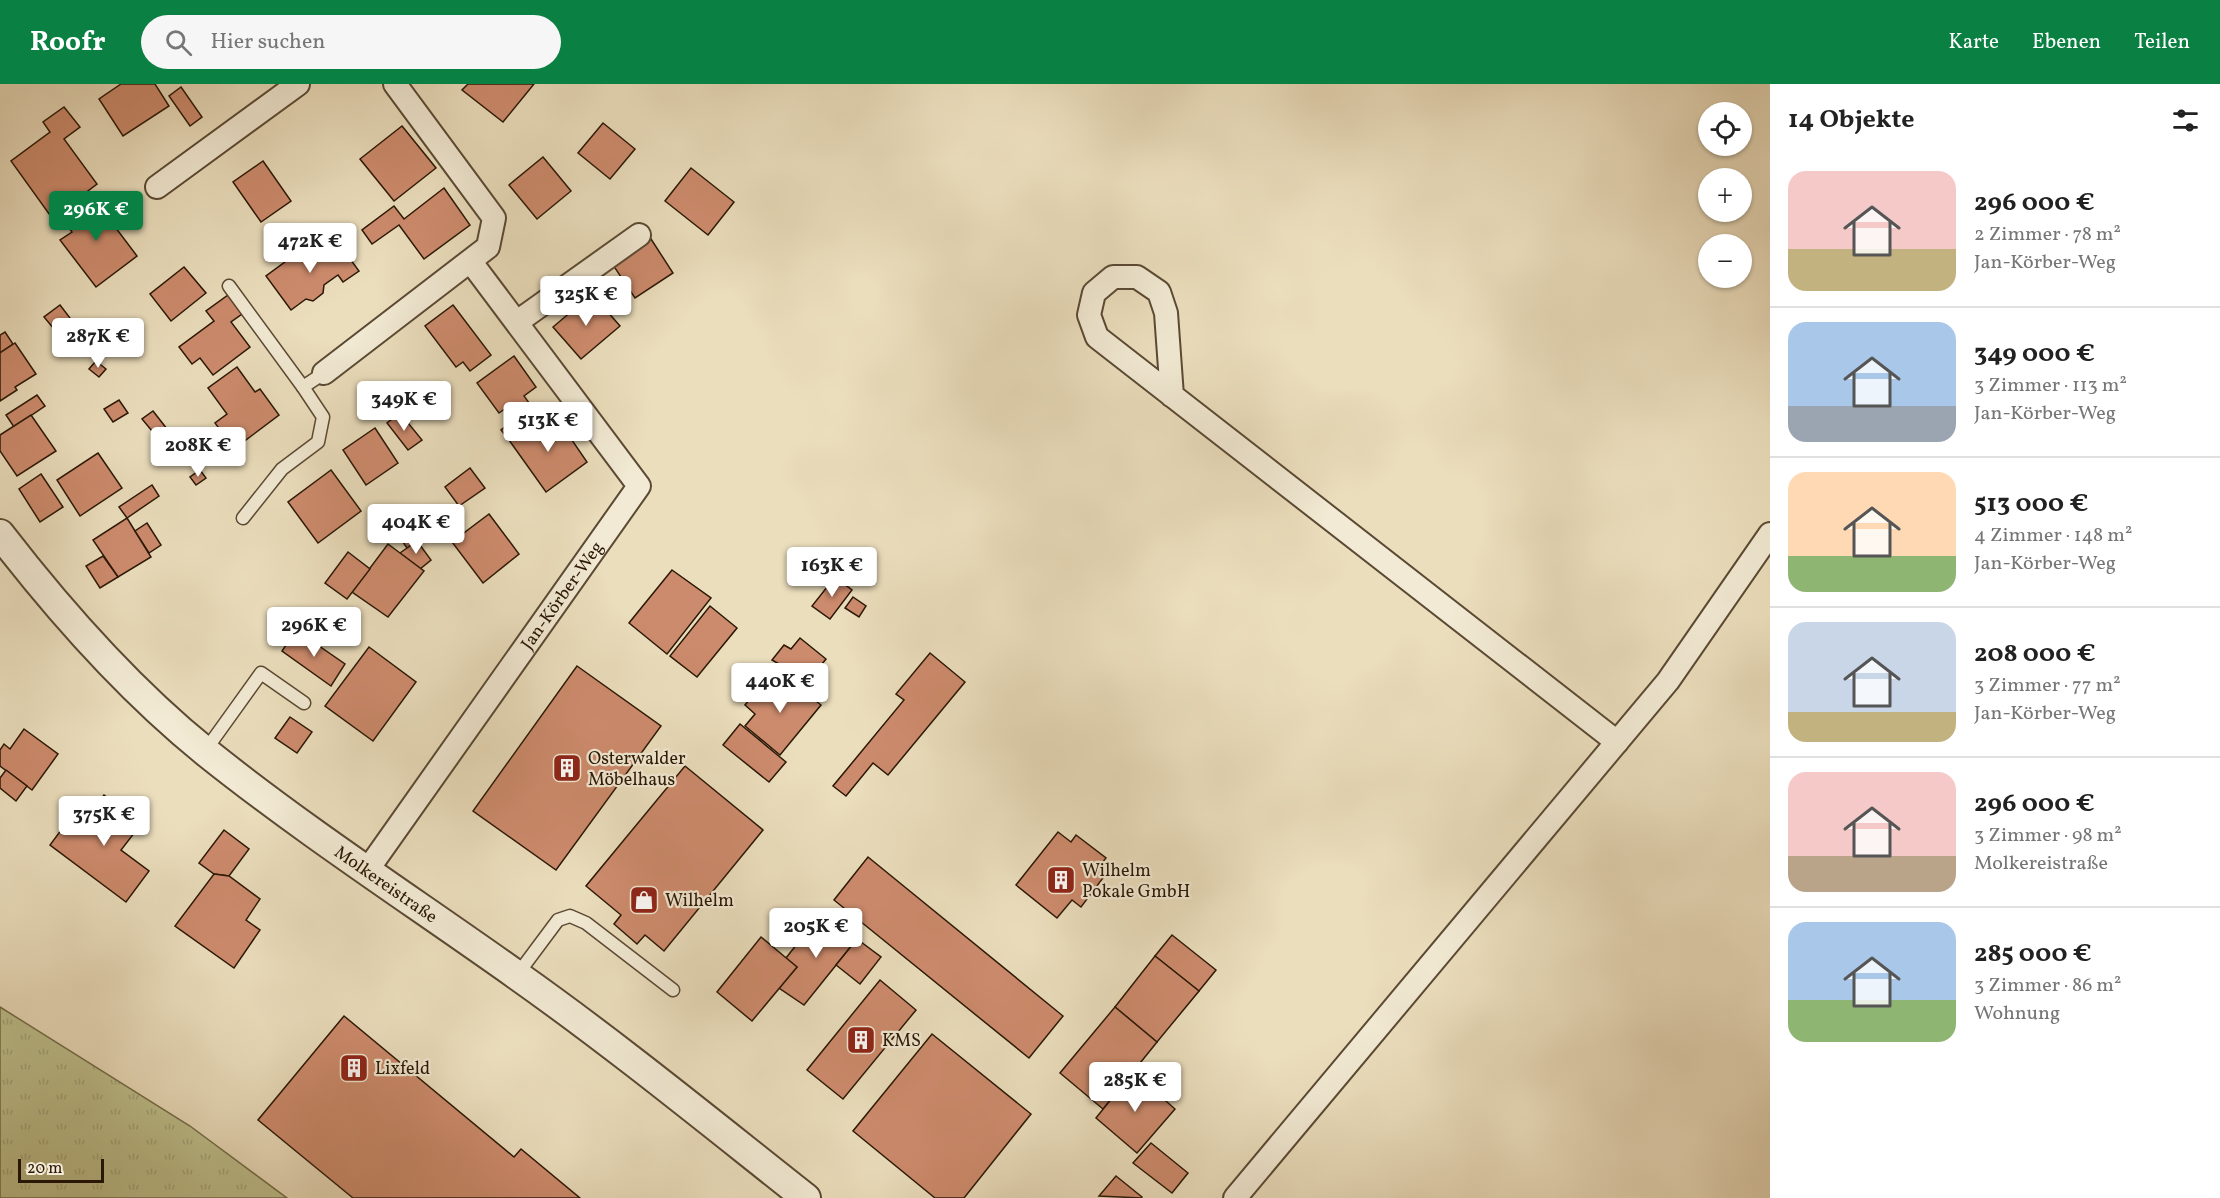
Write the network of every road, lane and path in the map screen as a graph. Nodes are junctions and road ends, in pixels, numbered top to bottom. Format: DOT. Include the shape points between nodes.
graph roads {
  1 [pos="298,84"];
  2 [pos="395,84"];
  3 [pos="157,187"];
  4 [pos="639,235"];
  5 [pos="471,262"];
  6 [pos="229,286"];
  7 [pos="517,322"];
  8 [pos="324,373"];
  9 [pos="303,387"];
  10 [pos="1172,396"];
  11 [pos="243,518"];
  12 [pos="0,534"];
  13 [pos="1770,534"];
  14 [pos="304,703"];
  15 [pos="1617,742"];
  16 [pos="205,751"];
  17 [pos="366,872"];
  18 [pos="517,975"];
  19 [pos="673,990"];
  20 [pos="806,1198"];
  21 [pos="1235,1198"];
  1 -- 3 [label="street"];
  2 -- 5 [label="street" via="494,218 488,247"];
  4 -- 7 [label="street"];
  5 -- 7 [label="street, Jan-Körber-Weg"];
  5 -- 8 [label="street"];
  6 -- 9 [label="lane"];
  7 -- 17 [label="street, Jan-Körber-Weg" via="639,486"];
  8 -- 9 [label="lane"];
  9 -- 11 [label="lane" via="323,417 318,442 282,470"];
  10 -- 10 [label="street" via="1166,313 1159,292 1137,277 1113,277 1094,293 1089,315 1097,337"];
  10 -- 15 [label="street"];
  12 -- 16 [label="street, Molkereistraße" via="75,626"];
  13 -- 15 [label="street" via="1668,681"];
  14 -- 16 [label="lane" via="261,673"];
  15 -- 21 [label="street"];
  16 -- 17 [label="street, Molkereistraße"];
  17 -- 18 [label="street, Molkereistraße"];
  18 -- 19 [label="lane" via="558,920 570,916 586,923"];
  18 -- 20 [label="street, Molkereistraße" via="602,1036"];
}
